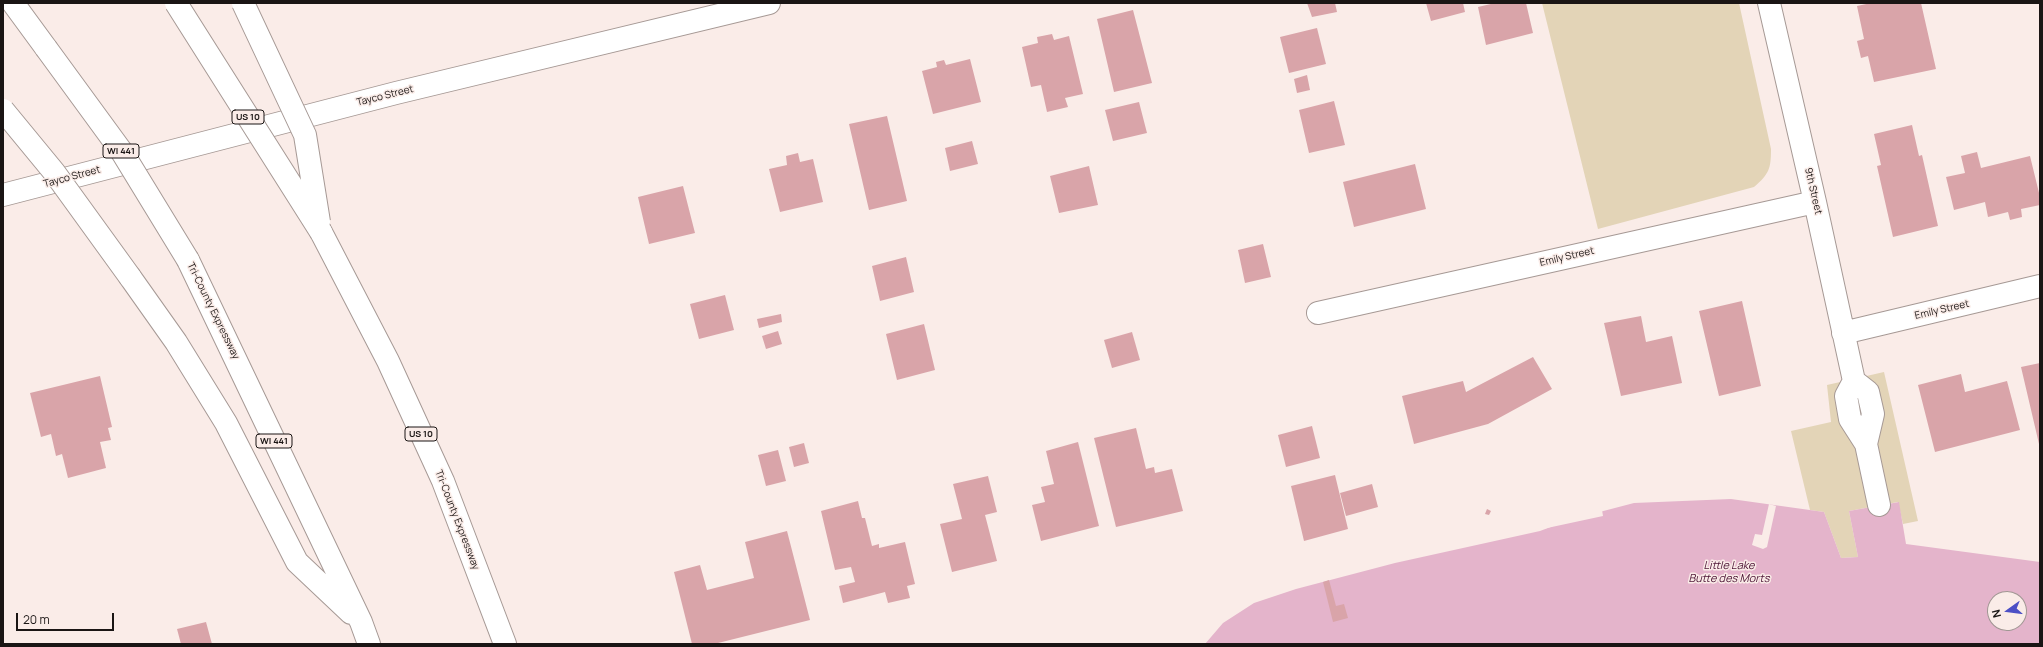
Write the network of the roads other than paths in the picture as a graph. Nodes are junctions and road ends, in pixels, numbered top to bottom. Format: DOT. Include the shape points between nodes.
graph roads {
  1 [pos="13,3"];
  2 [pos="176,3"];
  3 [pos="243,3"];
  4 [pos="769,3"];
  5 [pos="1768,3"];
  6 [pos="3,110"];
  7 [pos="3,195"];
  8 [pos="1815,202"];
  9 [pos="321,232"];
  10 [pos="2040,286"];
  11 [pos="1318,314"];
  12 [pos="1843,333"];
  13 [pos="1879,505"];
  14 [pos="361,622"];
  15 [pos="369,644"];
  16 [pos="505,644"];
  1 -- 14 [label="main road, Tri-County Expressway / WI 441, bridge" via="122,152 188,260"];
  2 -- 9 [label="main road, Tri-County Expressway / US 10, bridge"];
  3 -- 9 [label="main road, bridge" via="305,135"];
  4 -- 7 [label="main road, Tayco Street" via="396,93"];
  5 -- 8 [label="main road, 9th Street"];
  6 -- 14 [label="main road, bridge" via="54,172 176,342 226,423 297,562"];
  8 -- 11 [label="main road, Emily Street"];
  8 -- 12 [label="main road, 9th Street"];
  9 -- 16 [label="main road, Tri-County Expressway / US 10" via="388,361 443,481"];
  10 -- 12 [label="main road, Emily Street"];
  12 -- 13 [label="main road, 9th Street" via="1854,381 1846,396 1850,419 1866,444"];
  14 -- 15 [label="main road, Tri-County Expressway / WI 441"];
}
